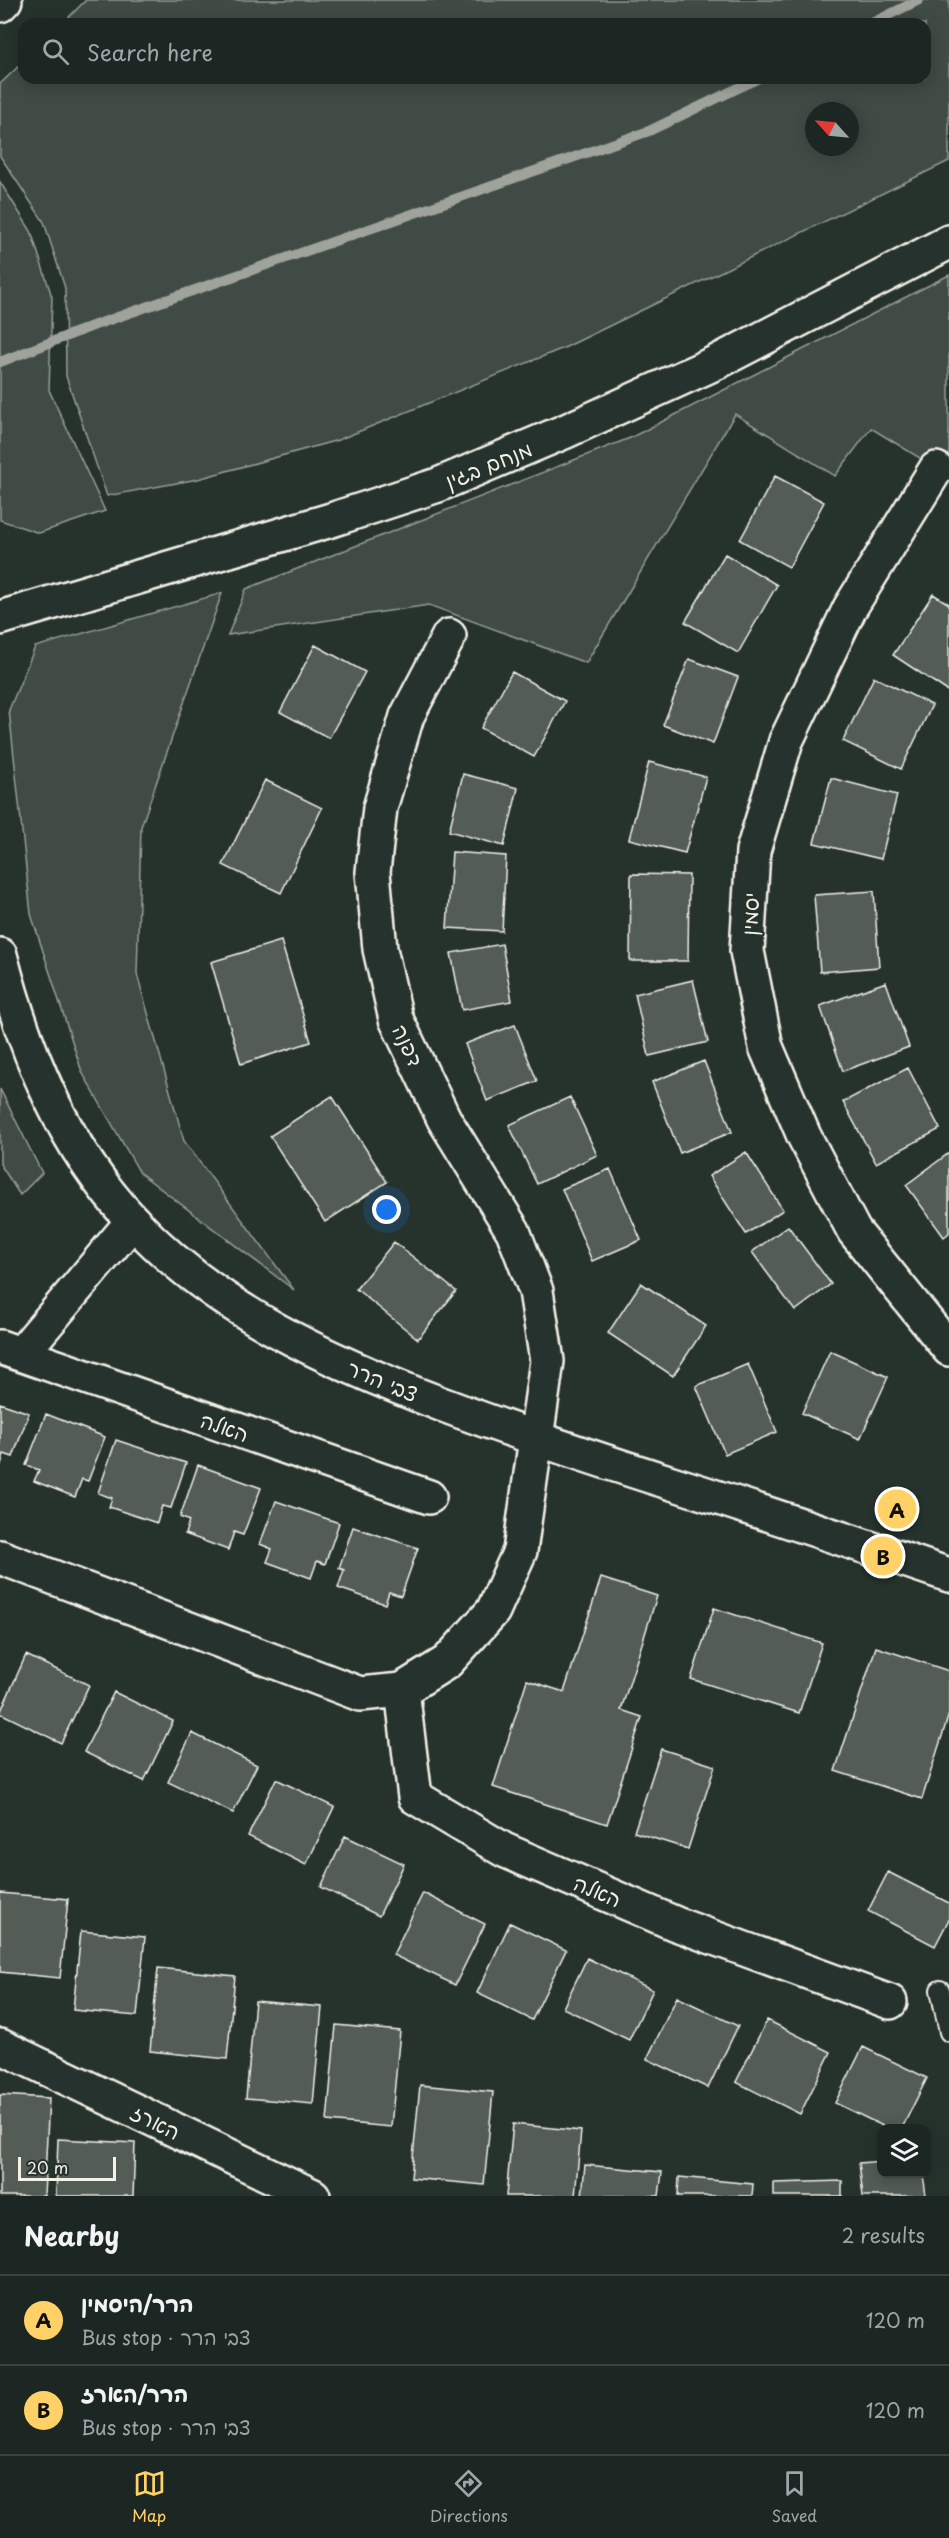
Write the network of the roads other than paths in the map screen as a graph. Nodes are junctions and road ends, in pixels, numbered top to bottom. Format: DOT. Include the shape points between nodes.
graph roads {
  1 [pos="5,0"];
  2 [pos="0,5"];
  3 [pos="949,242"];
  4 [pos="936,469"];
  5 [pos="0,618"];
  6 [pos="449,636"];
  7 [pos="0,955"];
  8 [pos="133,1221"];
  9 [pos="949,1349"];
  10 [pos="10,1351"];
  11 [pos="535,1440"];
  12 [pos="429,1497"];
  13 [pos="0,1557"];
  14 [pos="949,1575"];
  15 [pos="402,1690"];
  16 [pos="940,1990"];
  17 [pos="891,2002"];
  18 [pos="949,2032"];
  19 [pos="0,2046"];
  20 [pos="313,2196"];
  1 -- 2 [label="street"];
  3 -- 5 [label="street, מנחם בגין" via="717,363 566,432 438,484 331,520"];
  4 -- 9 [label="street, יסמין" via="850,608 786,741 753,851 747,951 766,1047 804,1136 854,1230"];
  6 -- 11 [label="street, דפנה" via="407,716 380,808 373,872 380,948 396,1018 444,1119 513,1231 536,1291 547,1361"];
  7 -- 8 [label="street, צבי הרר" via="32,1060 76,1148"];
  8 -- 10 [label="street, האלה"];
  8 -- 11 [label="street, צבי הרר" via="190,1273 278,1334 372,1377"];
  10 -- 12 [label="street, האלה"];
  11 -- 14 [label="street, צבי הרר"];
  11 -- 15 [label="street" via="520,1551 493,1611 447,1662"];
  13 -- 15 [label="street" via="360,1694"];
  15 -- 17 [label="street, האלה" via="415,1797 514,1854 676,1924"];
  16 -- 18 [label="lane"];
  19 -- 20 [label="street, הארז"];
}
